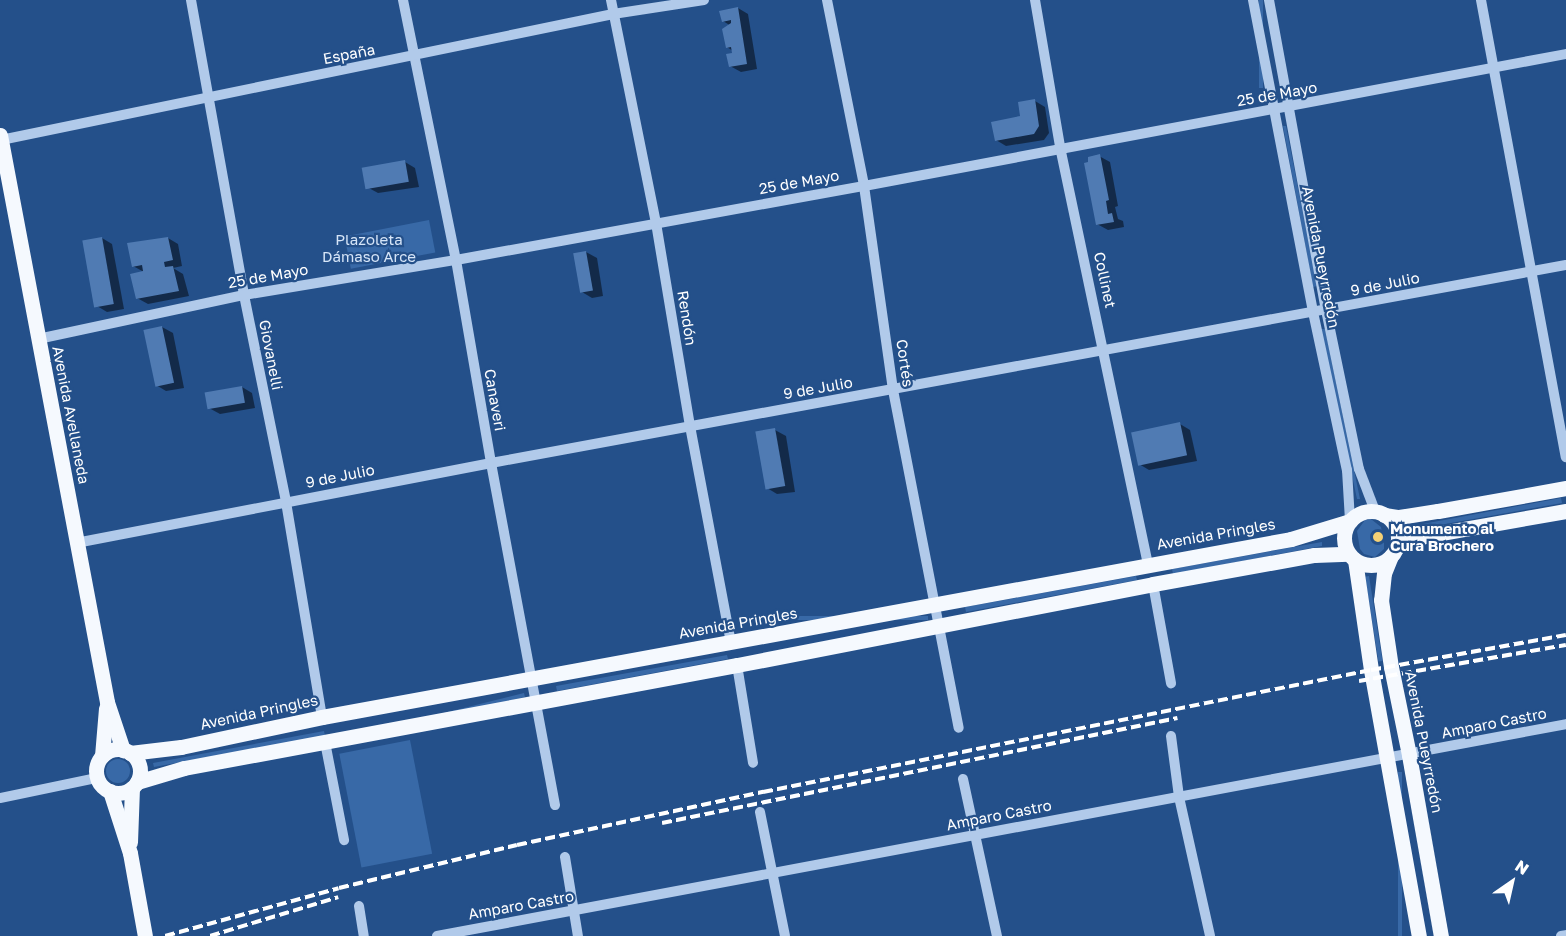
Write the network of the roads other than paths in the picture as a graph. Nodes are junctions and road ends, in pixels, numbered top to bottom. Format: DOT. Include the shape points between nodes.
graph roads {
  1 [pos="191,0"];
  2 [pos="403,0"];
  3 [pos="611,0"];
  4 [pos="704,0"];
  5 [pos="828,0"];
  6 [pos="1035,0"];
  7 [pos="1253,0"];
  8 [pos="1269,0"];
  9 [pos="1481,0"];
  10 [pos="613,14"];
  11 [pos="1566,54"];
  12 [pos="413,56"];
  13 [pos="1493,68"];
  14 [pos="208,97"];
  15 [pos="1289,108"];
  16 [pos="1274,110"];
  17 [pos="0,135"];
  18 [pos="1,140"];
  19 [pos="1060,147"];
  20 [pos="864,186"];
  21 [pos="656,223"];
  22 [pos="456,260"];
  23 [pos="1566,265"];
  24 [pos="1533,271"];
  25 [pos="244,295"];
  26 [pos="1326,310"];
  27 [pos="1313,312"];
  28 [pos="38,339"];
  29 [pos="1105,349"];
  30 [pos="893,390"];
  31 [pos="690,426"];
  32 [pos="1566,457"];
  33 [pos="491,463"];
  34 [pos="1566,488"];
  35 [pos="286,502"];
  36 [pos="1566,511"];
  37 [pos="1379,513"];
  38 [pos="1350,521"];
  39 [pos="76,543"];
  40 [pos="1394,551"];
  41 [pos="1352,557"];
  42 [pos="1148,565"];
  43 [pos="1153,584"];
  44 [pos="933,605"];
  45 [pos="937,626"];
  46 [pos="731,642"];
  47 [pos="737,665"];
  48 [pos="532,679"];
  49 [pos="1172,683"];
  50 [pos="107,702"];
  51 [pos="537,703"];
  52 [pos="322,717"];
  53 [pos="1566,724"];
  54 [pos="959,728"];
  55 [pos="1171,736"];
  56 [pos="325,742"];
  57 [pos="127,751"];
  58 [pos="1409,755"];
  59 [pos="102,756"];
  60 [pos="1388,760"];
  61 [pos="753,763"];
  62 [pos="98,778"];
  63 [pos="963,780"];
  64 [pos="135,785"];
  65 [pos="110,791"];
  66 [pos="1179,797"];
  67 [pos="0,798"];
  68 [pos="555,805"];
  69 [pos="760,812"];
  70 [pos="976,835"];
  71 [pos="344,840"];
  72 [pos="130,853"];
  73 [pos="565,857"];
  74 [pos="773,874"];
  75 [pos="359,906"];
  76 [pos="574,911"];
  77 [pos="1566,935"];
  78 [pos="145,936"];
  79 [pos="364,936"];
  80 [pos="437,936"];
  81 [pos="578,936"];
  82 [pos="785,936"];
  83 [pos="997,936"];
  84 [pos="1210,936"];
  85 [pos="1419,936"];
  86 [pos="1441,936"];
  87 [pos="1561,936"];
  1 -- 14 [label="street, Giovanelli"];
  2 -- 12 [label="street, Canaveri"];
  3 -- 10 [label="street, Rendón"];
  4 -- 10 [label="street, España"];
  5 -- 20 [label="street, Cortés"];
  6 -- 19 [label="street, Collinet"];
  7 -- 16 [label="street, Avenida Pueyrredón"];
  8 -- 15 [label="street, Avenida Pueyrredón"];
  9 -- 13 [label="street"];
  10 -- 12 [label="street, España"];
  10 -- 21 [label="street, Rendón"];
  11 -- 13 [label="street, 25 de Mayo"];
  12 -- 14 [label="street, España"];
  12 -- 22 [label="street, Canaveri"];
  13 -- 15 [label="street, 25 de Mayo"];
  13 -- 24 [label="street"];
  14 -- 18 [label="street, España"];
  14 -- 25 [label="street, Giovanelli"];
  15 -- 16 [label="street, 25 de Mayo"];
  15 -- 26 [label="street, Avenida Pueyrredón"];
  16 -- 19 [label="street, 25 de Mayo"];
  16 -- 27 [label="street, Avenida Pueyrredón"];
  17 -- 18 [label="main road, Avenida Avellaneda"];
  18 -- 28 [label="main road, Avenida Avellaneda"];
  19 -- 20 [label="street, 25 de Mayo"];
  19 -- 29 [label="street, Collinet"];
  20 -- 21 [label="street, 25 de Mayo"];
  20 -- 30 [label="street, Cortés"];
  21 -- 22 [label="street, 25 de Mayo"];
  21 -- 31 [label="street, Rendón"];
  22 -- 25 [label="street, 25 de Mayo"];
  22 -- 33 [label="street, Canaveri"];
  23 -- 24 [label="street, 9 de Julio"];
  24 -- 26 [label="street, 9 de Julio"];
  24 -- 32 [label="street"];
  25 -- 28 [label="street, 25 de Mayo"];
  25 -- 35 [label="street, Giovanelli"];
  26 -- 27 [label="street, 9 de Julio"];
  26 -- 37 [label="street, Avenida Pueyrredón" via="1359,469"];
  27 -- 29 [label="street, 9 de Julio"];
  27 -- 38 [label="street, Avenida Pueyrredón" via="1347,470"];
  28 -- 39 [label="main road, Avenida Avellaneda"];
  29 -- 30 [label="street, 9 de Julio"];
  29 -- 42 [label="street, Collinet"];
  30 -- 31 [label="street, 9 de Julio"];
  30 -- 44 [label="street, Cortés"];
  31 -- 33 [label="street, 9 de Julio"];
  31 -- 46 [label="street, Rendón"];
  33 -- 35 [label="street, 9 de Julio"];
  33 -- 48 [label="street, Canaveri"];
  34 -- 37 [label="main road" via="1438,512 1399,517"];
  35 -- 39 [label="street, 9 de Julio"];
  35 -- 52 [label="street, Giovanelli"];
  36 -- 40 [label="main road" via="1424,536"];
  37 -- 38 [label="main road" via="1366,512"];
  37 -- 40 [label="main road" via="1396,529"];
  38 -- 41 [label="main road" via="1343,537"];
  38 -- 42 [label="main road, Avenida Pringles" via="1291,539"];
  39 -- 50 [label="main road, Avenida Avellaneda"];
  40 -- 41 [label="main road" via="1385,561 1370,565"];
  40 -- 58 [label="main road, Avenida Pueyrredón" via="1384,573 1382,600 1390,666"];
  41 -- 43 [label="main road" via="1306,557"];
  41 -- 60 [label="main road"];
  42 -- 44 [label="main road, Avenida Pringles"];
  43 -- 45 [label="main road"];
  43 -- 49 [label="street"];
  44 -- 45 [label="street, Cortés"];
  44 -- 46 [label="main road, Avenida Pringles"];
  45 -- 47 [label="main road"];
  45 -- 54 [label="street, Cortés"];
  46 -- 48 [label="main road, Avenida Pringles"];
  47 -- 51 [label="main road"];
  47 -- 61 [label="street"];
  48 -- 51 [label="street, Canaveri"];
  48 -- 52 [label="main road, Avenida Pringles"];
  50 -- 57 [label="main road, Avenida Avellaneda"];
  50 -- 59 [label="main road, Avenida Avellaneda"];
  51 -- 56 [label="main road"];
  51 -- 68 [label="street, Canaveri"];
  52 -- 57 [label="main road, Avenida Pringles" via="180,747"];
  53 -- 58 [label="street, Amparo Castro"];
  55 -- 66 [label="street"];
  56 -- 64 [label="main road" via="184,768"];
  56 -- 71 [label="street"];
  57 -- 59 [label="main road"];
  57 -- 64 [label="main road" via="139,763"];
  58 -- 60 [label="street, Amparo Castro"];
  58 -- 86 [label="main road, Avenida Pueyrredón"];
  59 -- 62 [label="main road" via="96,770"];
  60 -- 66 [label="street, Amparo Castro"];
  60 -- 85 [label="main road"];
  62 -- 65 [label="main road"];
  62 -- 67 [label="street"];
  63 -- 70 [label="street"];
  64 -- 65 [label="main road" via="126,792"];
  64 -- 72 [label="main road"];
  65 -- 72 [label="main road"];
  66 -- 70 [label="street, Amparo Castro"];
  66 -- 84 [label="street"];
  69 -- 74 [label="street"];
  70 -- 74 [label="street, Amparo Castro"];
  70 -- 83 [label="street"];
  72 -- 78 [label="main road"];
  73 -- 76 [label="street"];
  74 -- 76 [label="street, Amparo Castro"];
  74 -- 82 [label="street"];
  75 -- 79 [label="street"];
  76 -- 80 [label="street, Amparo Castro"];
  76 -- 81 [label="street"];
  77 -- 87 [label="street"];
}
